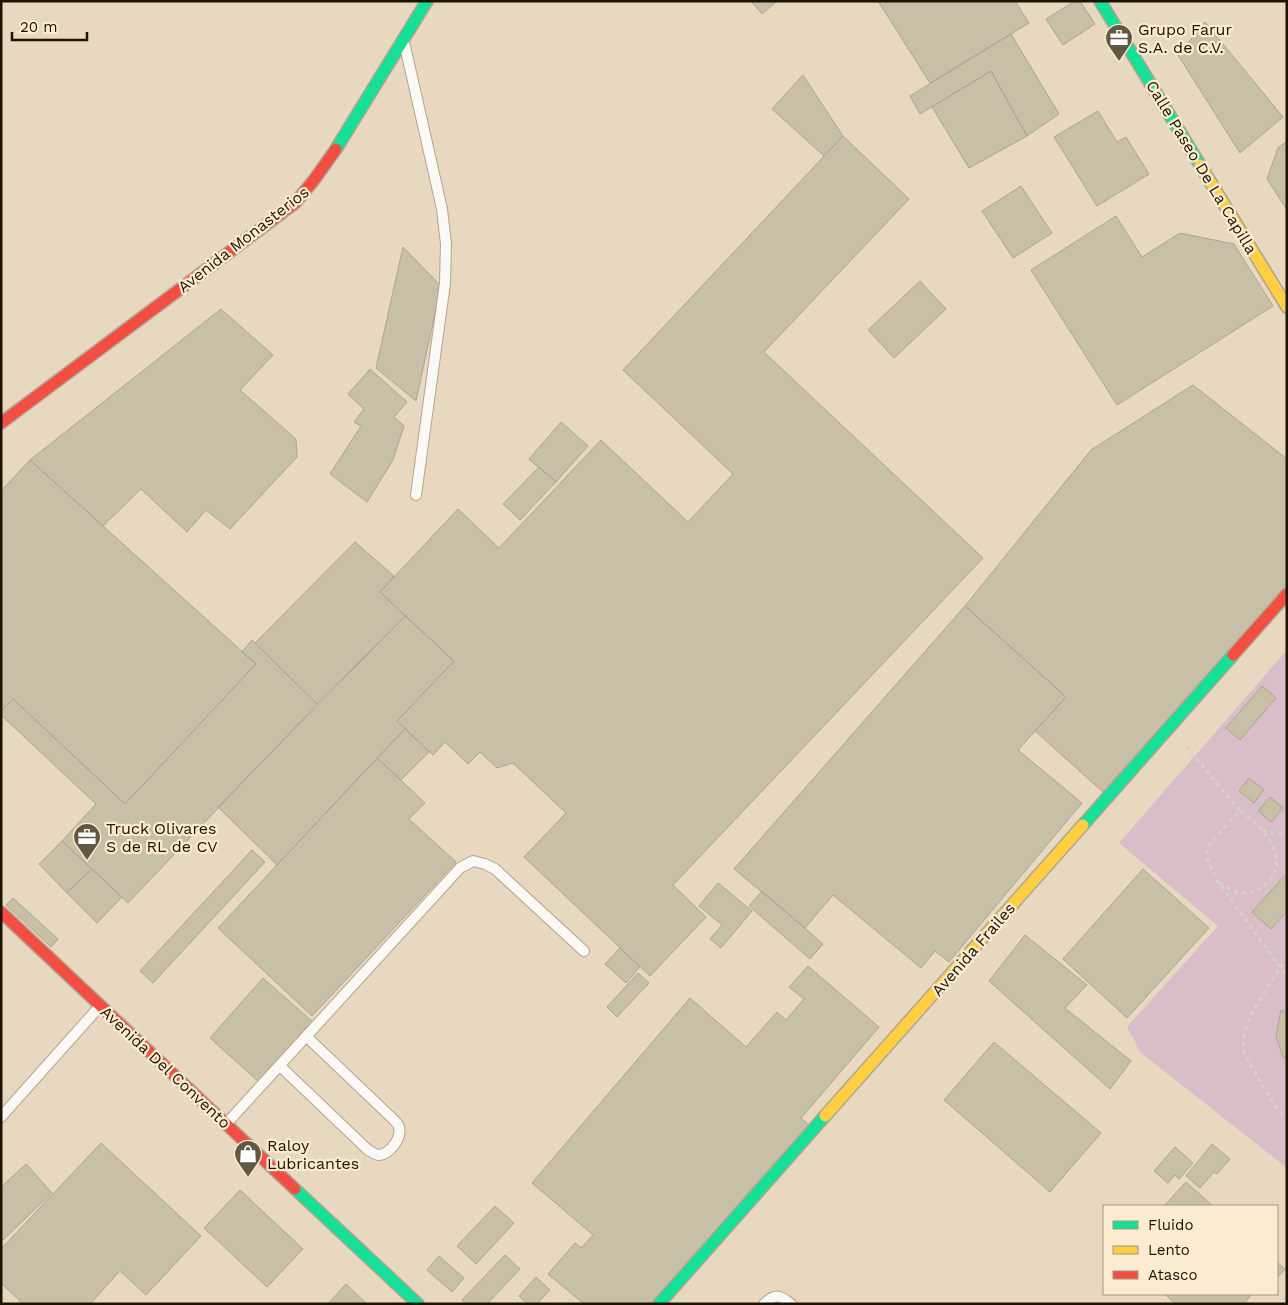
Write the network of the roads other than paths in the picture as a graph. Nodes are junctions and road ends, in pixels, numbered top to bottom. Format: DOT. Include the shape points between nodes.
graph roads {
  1 [pos="427,1"];
  2 [pos="1100,1"];
  3 [pos="403,38"];
  4 [pos="1287,307"];
  5 [pos="1,423"];
  6 [pos="416,495"];
  7 [pos="1287,594"];
  8 [pos="1,912"];
  9 [pos="584,951"];
  10 [pos="100,1005"];
  11 [pos="307,1037"];
  12 [pos="280,1066"];
  13 [pos="1,1117"];
  14 [pos="227,1124"];
  15 [pos="418,1304"];
  16 [pos="659,1304"];
  17 [pos="764,1304"];
  18 [pos="791,1304"];
  1 -- 3 [label="street, Avenida Monasterios"];
  2 -- 4 [label="street, Calle Paseo De La Capilla"];
  3 -- 5 [label="street, Avenida Monasterios" via="330,160 295,203"];
  3 -- 6 [label="lane" via="442,209 446,244 445,283"];
  7 -- 16 [label="street, Avenida Frailes"];
  8 -- 10 [label="street, Avenida Del Convento"];
  9 -- 11 [label="lane" via="495,870 473,861 460,868"];
  10 -- 13 [label="lane"];
  10 -- 14 [label="street, Avenida Del Convento"];
  11 -- 12 [label="lane"];
  11 -- 12 [label="lane" via="394,1120 399,1136 387,1152 381,1155 368,1150"];
  12 -- 14 [label="lane"];
  14 -- 15 [label="street, Avenida Del Convento"];
  17 -- 18 [label="lane" via="774,1295 779,1295"];
}
